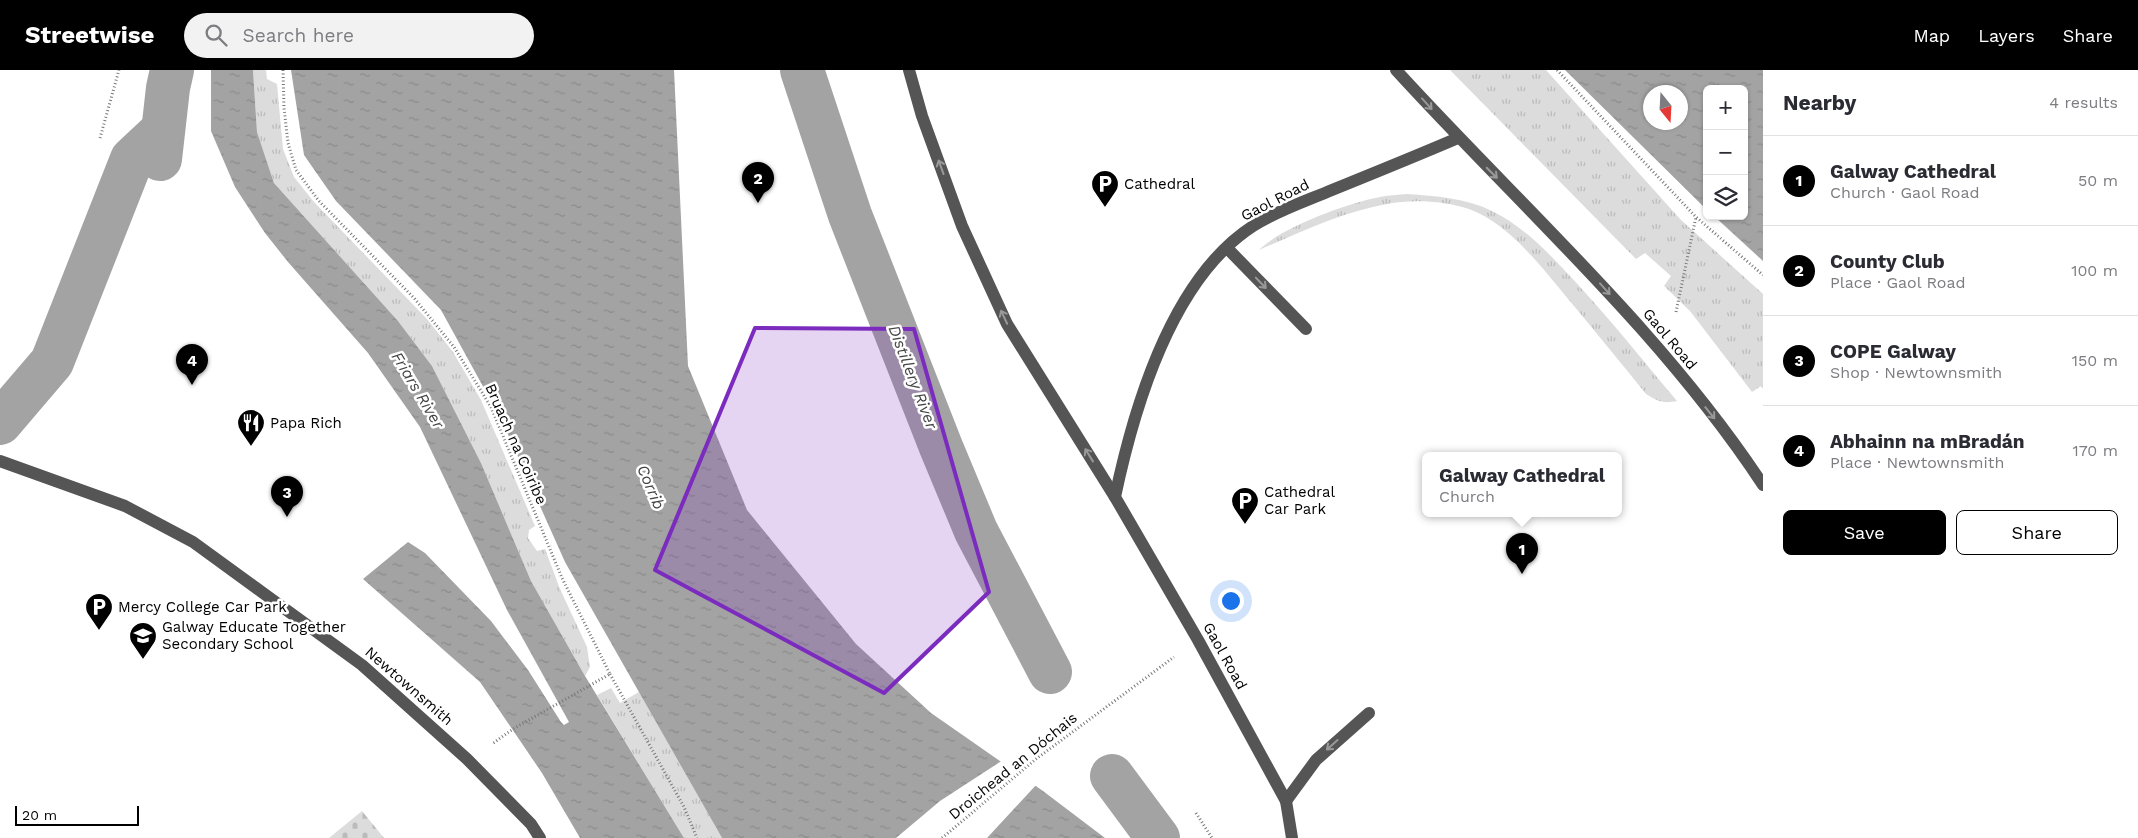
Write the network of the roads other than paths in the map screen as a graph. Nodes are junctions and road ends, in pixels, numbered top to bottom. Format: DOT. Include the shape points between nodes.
graph roads {
  1 [pos="909,70"];
  2 [pos="1396,70"];
  3 [pos="1458,138"];
  4 [pos="1227,248"];
  5 [pos="1306,329"];
  6 [pos="0,461"];
  7 [pos="1763,485"];
  8 [pos="1115,497"];
  9 [pos="1369,713"];
  10 [pos="1286,801"];
  11 [pos="540,838"];
  12 [pos="1292,838"];
  8 -- 1 [label="street, Gaol Road, one-way" via="1008,324 962,226"];
  2 -- 3 [label="street, Gaol Road, one-way"];
  3 -- 4 [label="street, Gaol Road" via="1303,202 1253,226"];
  3 -- 7 [label="street, Gaol Road, one-way" via="1646,334"];
  4 -- 5 [label="street, one-way"];
  4 -- 8 [label="street, Gaol Road" via="1198,279 1168,331 1134,415"];
  6 -- 11 [label="street, Newtownsmith" via="125,506 193,542 362,664 467,759 531,824"];
  8 -- 10 [label="street, Gaol Road"];
  9 -- 10 [label="street, one-way" via="1316,760"];
  10 -- 12 [label="street, Gaol Road"];
}
